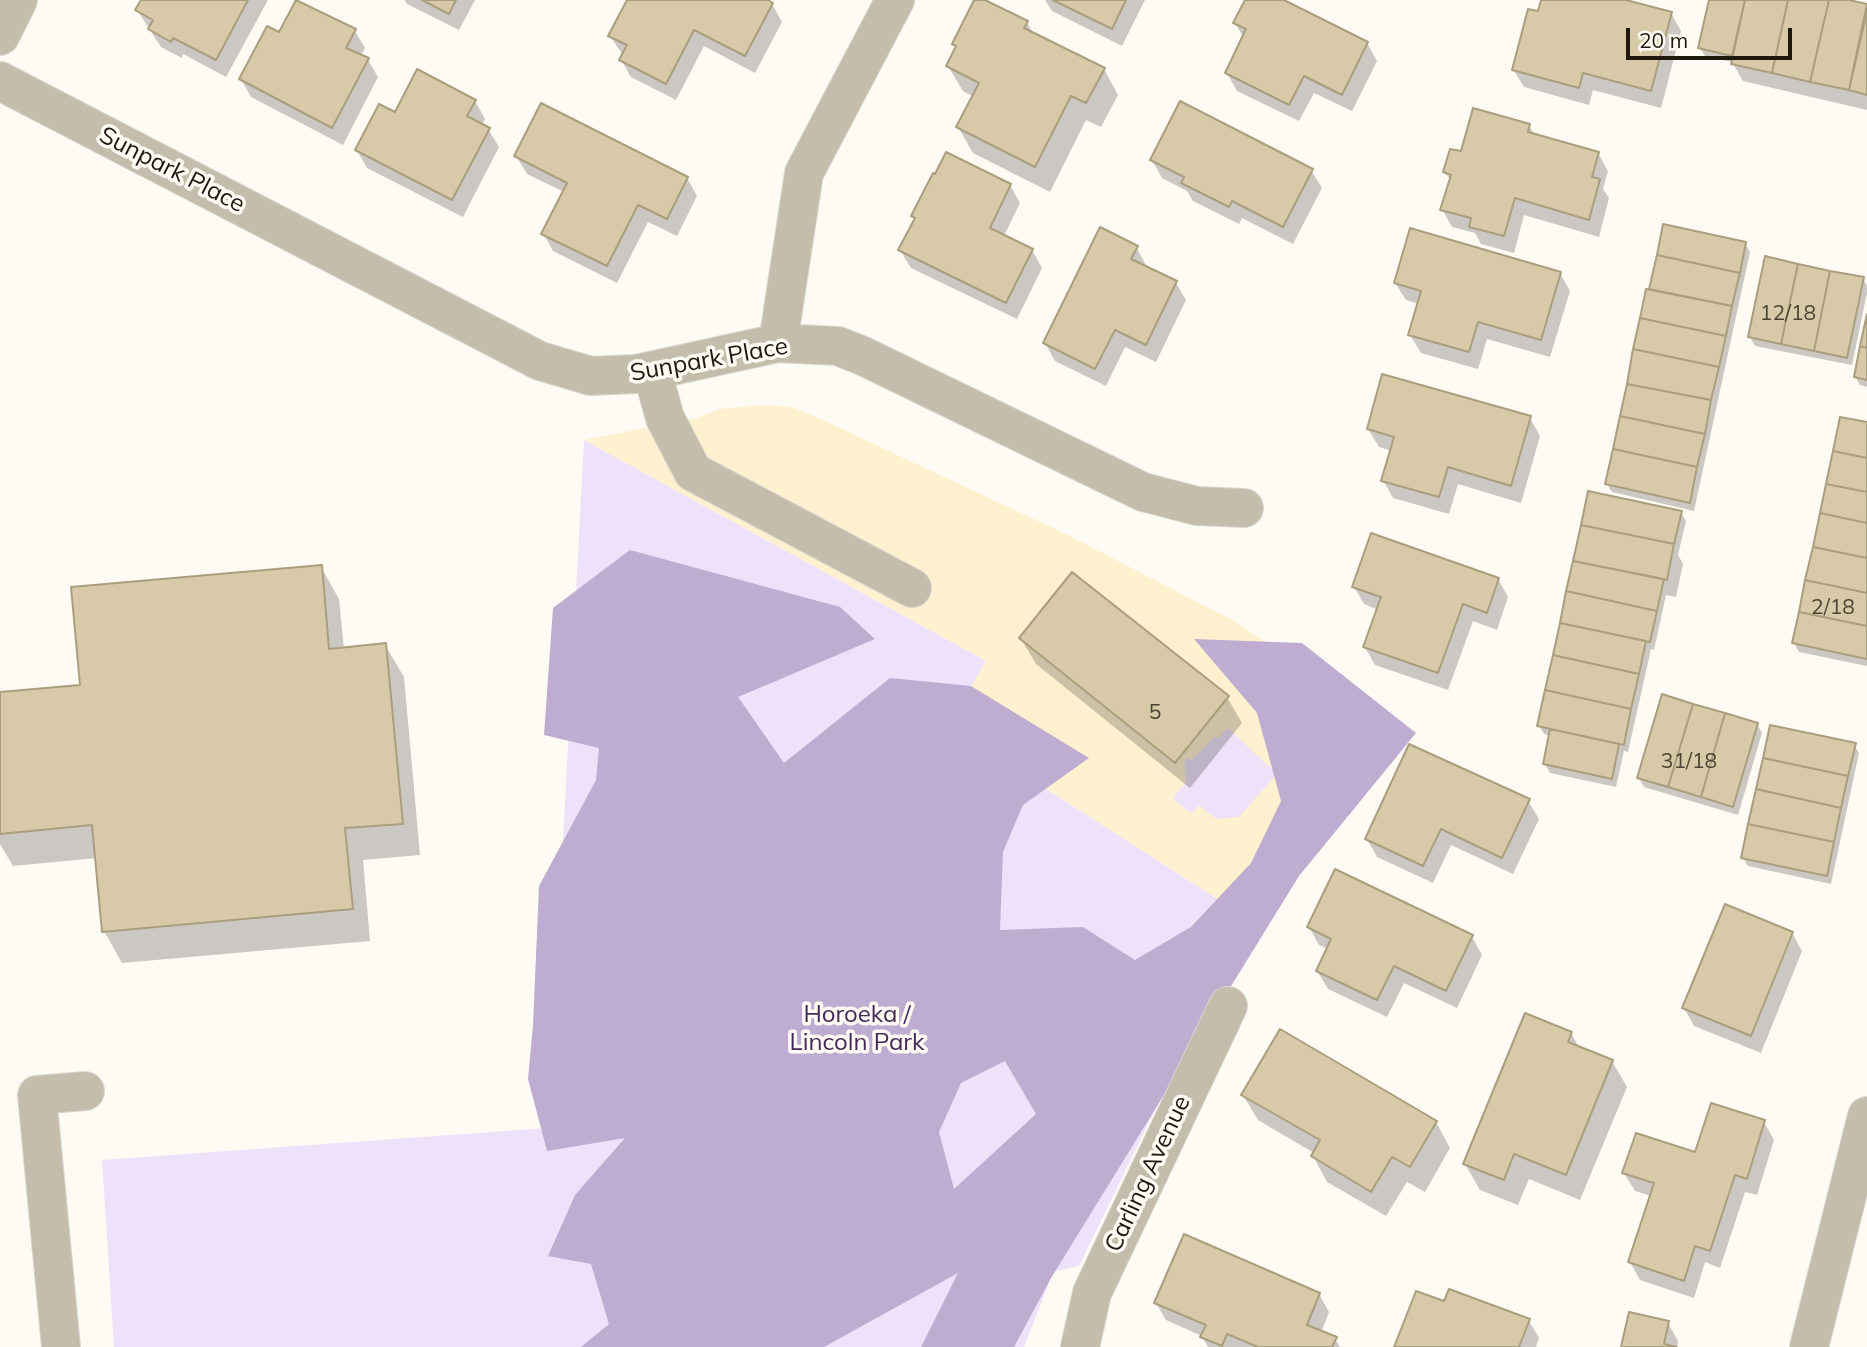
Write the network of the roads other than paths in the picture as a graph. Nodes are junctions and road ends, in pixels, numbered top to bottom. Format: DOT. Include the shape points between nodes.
graph roads {
  1 [pos="18,0"];
  2 [pos="895,0"];
  3 [pos="0,36"];
  4 [pos="0,81"];
  5 [pos="778,343"];
  6 [pos="652,371"];
  7 [pos="1244,508"];
  8 [pos="912,588"];
  9 [pos="1228,1006"];
  10 [pos="85,1091"];
  11 [pos="1867,1116"];
  12 [pos="61,1347"];
  13 [pos="1080,1347"];
  14 [pos="1809,1347"];
  1 -- 3 [label="street"];
  2 -- 5 [label="street" via="804,173"];
  4 -- 6 [label="street, Sunpark Place" via="540,361 591,376"];
  5 -- 6 [label="street, Sunpark Place"];
  5 -- 7 [label="street, Sunpark Place" via="838,346 863,356 1143,492 1197,506"];
  6 -- 8 [label="street" via="665,418 693,472"];
  9 -- 13 [label="street, Carling Avenue" via="1092,1293"];
  10 -- 12 [label="street" via="37,1095"];
  11 -- 14 [label="street"];
}
